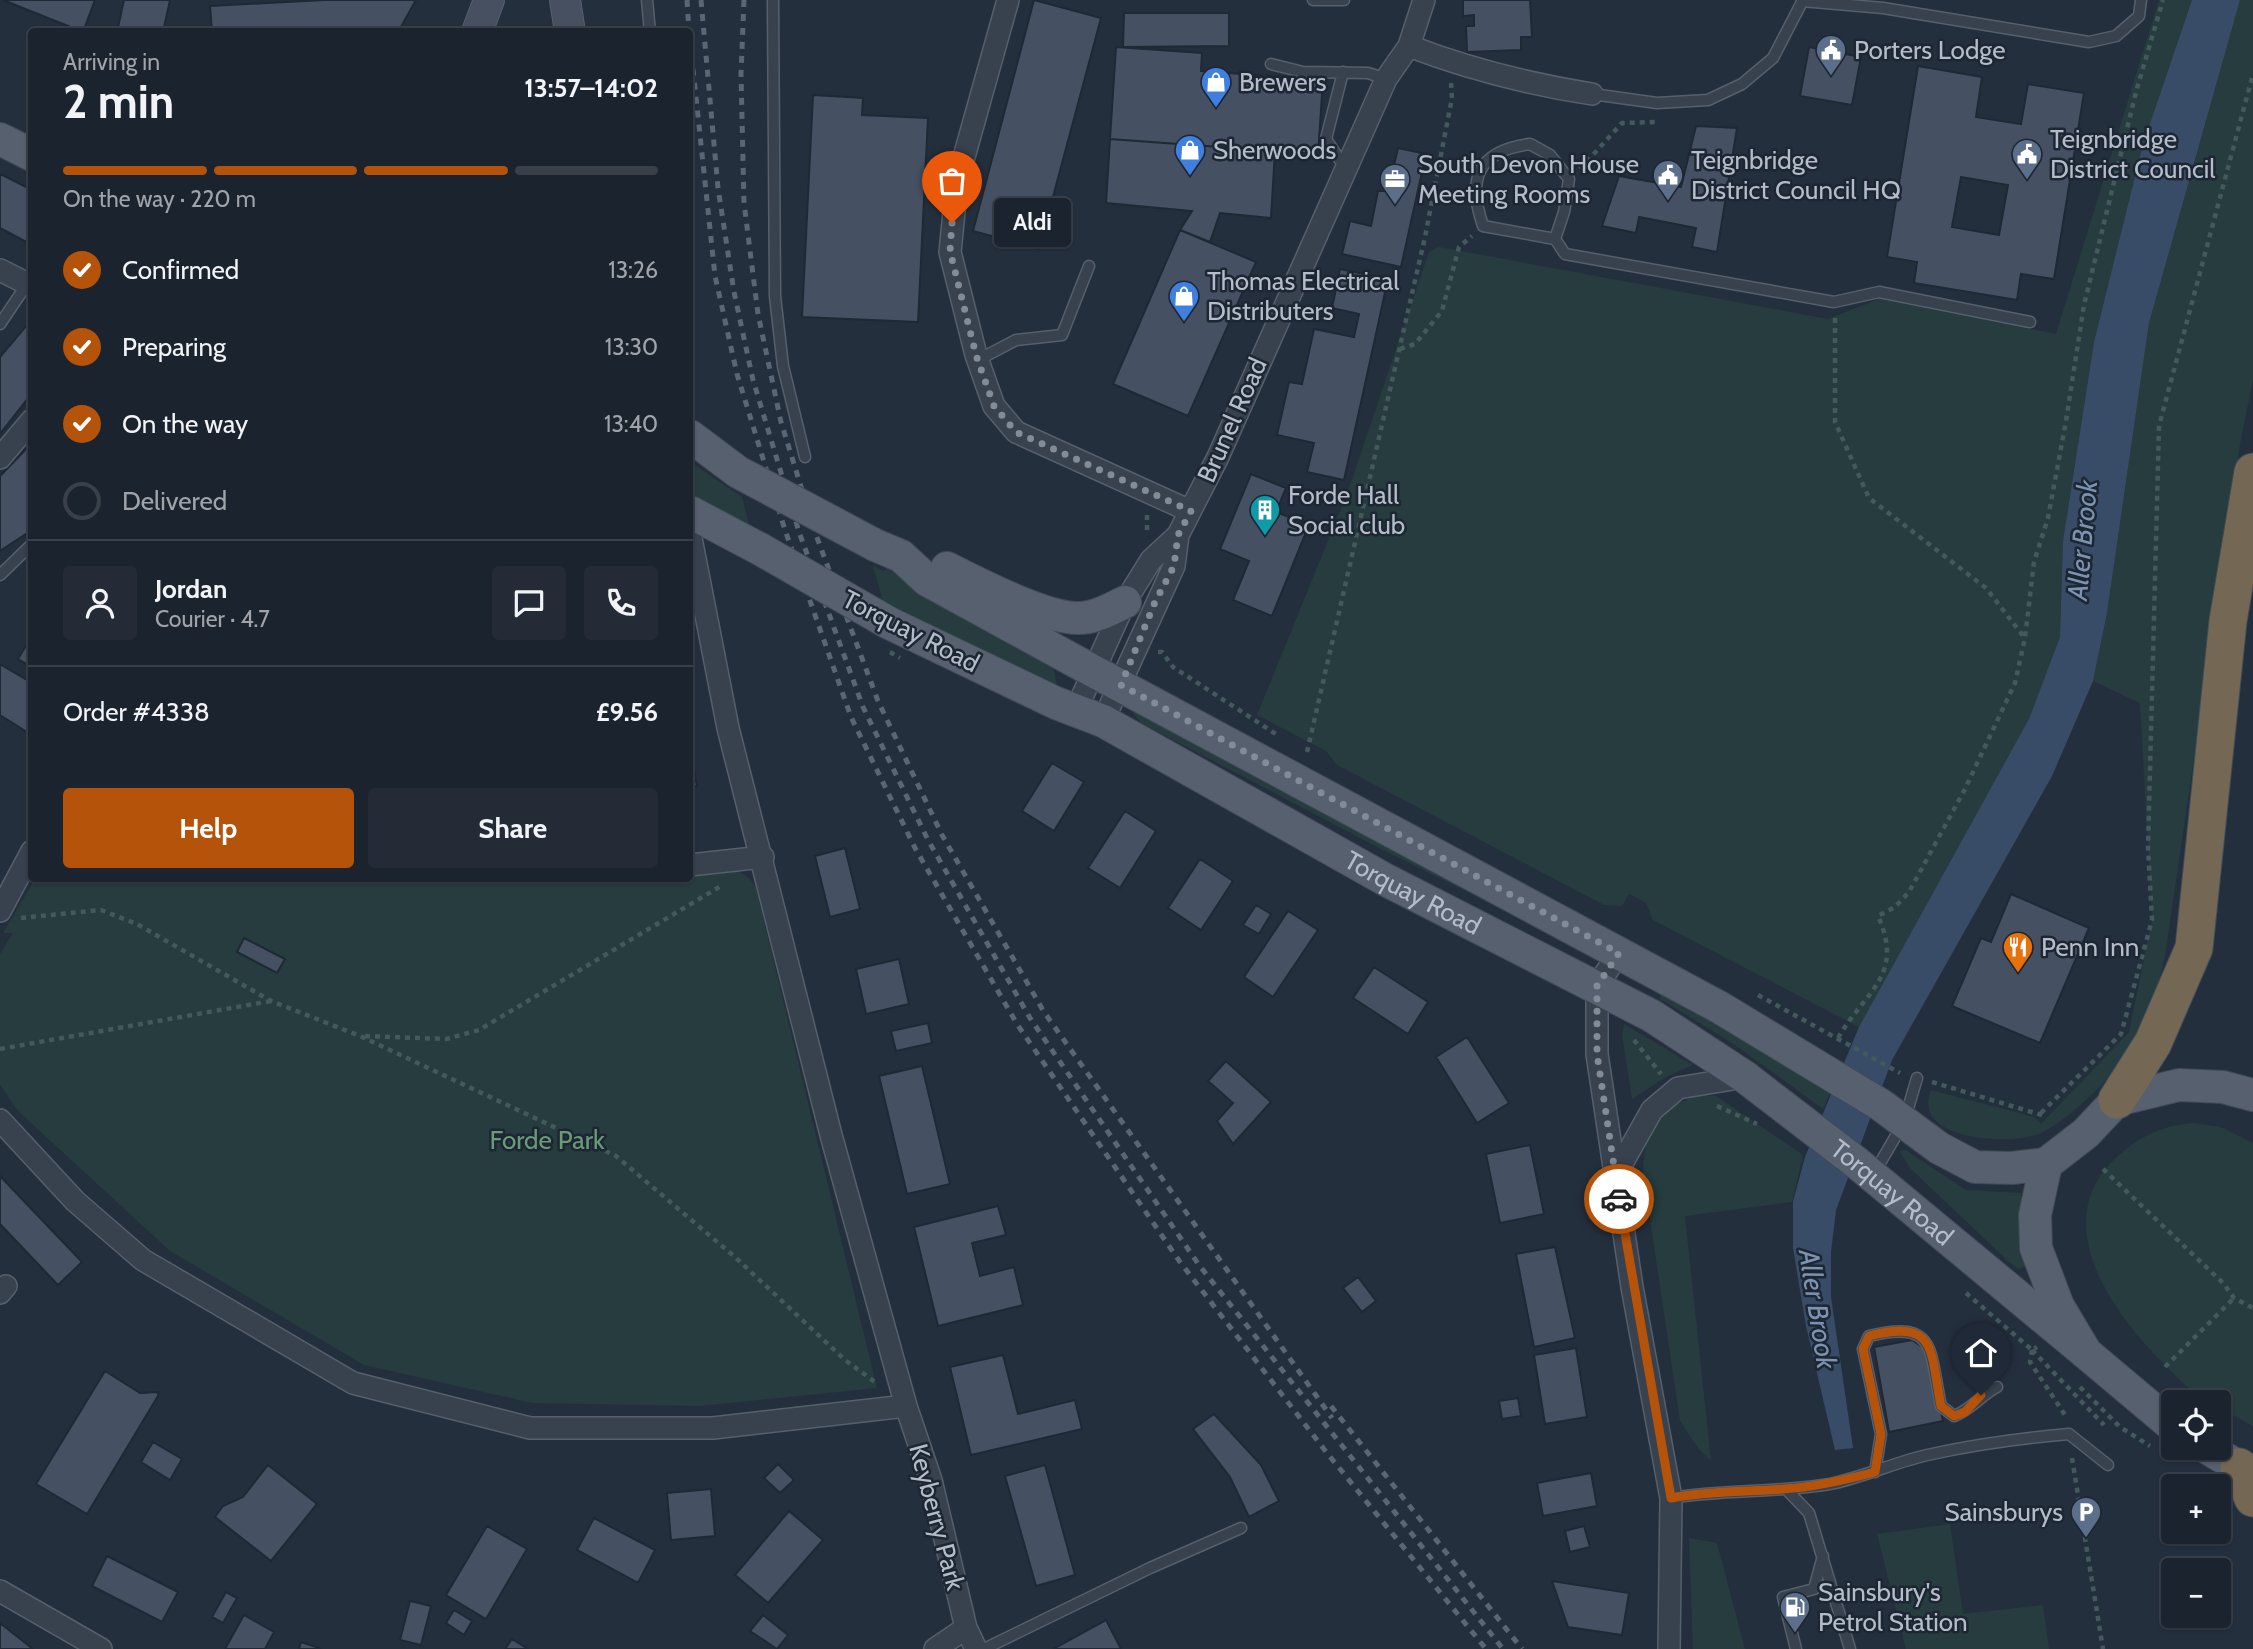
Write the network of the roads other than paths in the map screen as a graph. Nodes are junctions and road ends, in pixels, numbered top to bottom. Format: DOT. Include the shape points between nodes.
graph roads {
  1 [pos="489,0"];
  2 [pos="565,0"];
  3 [pos="647,0"];
  4 [pos="773,0"];
  5 [pos="1008,0"];
  6 [pos="1313,0"];
  7 [pos="1344,0"];
  8 [pos="1424,0"];
  9 [pos="2141,0"];
  10 [pos="1802,1"];
  11 [pos="478,28"];
  12 [pos="569,28"];
  13 [pos="650,28"];
  14 [pos="1409,46"];
  15 [pos="1271,64"];
  16 [pos="1343,72"];
  17 [pos="1385,79"];
  18 [pos="1592,94"];
  19 [pos="0,139"];
  20 [pos="28,153"];
  21 [pos="1345,168"];
  22 [pos="1555,239"];
  23 [pos="1089,266"];
  24 [pos="0,270"];
  25 [pos="28,284"];
  26 [pos="28,286"];
  27 [pos="2030,322"];
  28 [pos="0,324"];
  29 [pos="978,359"];
  30 [pos="28,426"];
  31 [pos="693,438"];
  32 [pos="805,457"];
  33 [pos="0,458"];
  34 [pos="2253,472"];
  35 [pos="1191,511"];
  36 [pos="693,514"];
  37 [pos="1178,535"];
  38 [pos="28,548"];
  39 [pos="693,548"];
  40 [pos="888,551"];
  41 [pos="0,575"];
  42 [pos="1125,602"];
  43 [pos="1093,671"];
  44 [pos="1121,685"];
  45 [pos="1090,715"];
  46 [pos="763,857"];
  47 [pos="28,861"];
  48 [pos="693,864"];
  49 [pos="6,915"];
  50 [pos="1619,953"];
  51 [pos="1597,986"];
  52 [pos="1745,1077"];
  53 [pos="1917,1078"];
  54 [pos="2253,1095"];
  55 [pos="2117,1100"];
  56 [pos="0,1120"];
  57 [pos="1904,1122"];
  58 [pos="8,1142"];
  59 [pos="2046,1164"];
  60 [pos="1616,1174"];
  61 [pos="1872,1177"];
  62 [pos="2086,1353"];
  63 [pos="1997,1387"];
  64 [pos="906,1406"];
  65 [pos="2161,1416"];
  66 [pos="2223,1460"];
  67 [pos="2108,1465"];
  68 [pos="1875,1472"];
  69 [pos="2248,1479"];
  70 [pos="1786,1489"];
  71 [pos="1671,1498"];
  72 [pos="1241,1528"];
  73 [pos="1824,1554"];
  74 [pos="0,1591"];
  75 [pos="966,1628"];
  76 [pos="100,1649"];
  77 [pos="934,1649"];
  78 [pos="976,1649"];
  79 [pos="984,1649"];
  80 [pos="1669,1649"];
  81 [pos="1796,1649"];
  82 [pos="1850,1649"];
  1 -- 11 [label="main road"];
  2 -- 12 [label="main road"];
  3 -- 13 [label="lane"];
  4 -- 32 [label="lane" via="775,296 783,366"];
  5 -- 29 [label="street" via="957,183 952,223 950,251"];
  6 -- 7 [label="lane"];
  8 -- 14 [label="street, Brunel Road"];
  9 -- 10 [label="lane" via="2139,16 2116,36 2089,42 1883,8"];
  10 -- 18 [label="lane" via="1773,58 1742,84 1708,100 1657,103"];
  14 -- 17 [label="street, Brunel Road"];
  14 -- 18 [label="street" via="1531,85"];
  15 -- 16 [label="lane" via="1303,72"];
  16 -- 17 [label="lane"];
  16 -- 21 [label="lane" via="1326,139"];
  17 -- 21 [label="street, Brunel Road"];
  19 -- 20 [label="main road"];
  21 -- 35 [label="street, Brunel Road"];
  22 -- 22 [label="lane" via="1483,226 1474,182 1485,164 1505,147 1530,144 1550,155 1569,179"];
  22 -- 27 [label="lane" via="1565,254 1834,302 1879,292"];
  23 -- 29 [label="lane" via="1062,335 1016,340"];
  24 -- 25 [label="street"];
  26 -- 28 [label="lane"];
  29 -- 35 [label="street" via="994,406 1016,432"];
  30 -- 33 [label="street"];
  31 -- 40 [label="main road, Torquay Road, bridge" via="738,472"];
  34 -- 55 [label="highway" via="2228,621 2194,948 2154,1043"];
  35 -- 37 [label="street, Brunel Road"];
  36 -- 45 [label="main road, Torquay Road, bridge" via="889,623"];
  37 -- 42 [label="street, Brunel Road" via="1151,561"];
  37 -- 44 [label="street, Brunel Road" via="1174,566"];
  38 -- 41 [label="lane"];
  39 -- 46 [label="street" via="728,728"];
  40 -- 42 [label="main road" via="943,565 1008,597 1061,615 1079,618"];
  40 -- 43 [label="main road, Torquay Road" via="927,580"];
  42 -- 43 [label="street, Brunel Road"];
  43 -- 44 [label="main road, Torquay Road"];
  43 -- 45 [label="street, Brunel Road"];
  44 -- 45 [label="street, Brunel Road"];
  44 -- 50 [label="main road, Torquay Road"];
  45 -- 51 [label="main road, Torquay Road" via="1386,880"];
  46 -- 48 [label="street"];
  46 -- 64 [label="street" via="831,1135"];
  47 -- 49 [label="street"];
  50 -- 51 [label="street"];
  50 -- 57 [label="main road, Torquay Road" via="1730,1014"];
  51 -- 52 [label="main road, Torquay Road"];
  51 -- 60 [label="street" via="1597,1054"];
  52 -- 60 [label="street" via="1678,1088 1652,1110"];
  52 -- 61 [label="main road, Torquay Road"];
  53 -- 57 [label="lane"];
  54 -- 55 [label="main road" via="2223,1087 2179,1084"];
  55 -- 59 [label="main road" via="2086,1133"];
  56 -- 58 [label="street"];
  57 -- 59 [label="main road, Torquay Road" via="1975,1167"];
  57 -- 61 [label="lane"];
  58 -- 64 [label="street" via="143,1260 354,1382 530,1428 713,1428"];
  59 -- 62 [label="main road" via="2035,1215 2036,1248 2046,1282"];
  60 -- 71 [label="street"];
  61 -- 62 [label="main road, Torquay Road"];
  62 -- 65 [label="main road, Torquay Road"];
  63 -- 68 [label="lane" via="1954,1416 1941,1406 1928,1343 1917,1331 1899,1329 1869,1336 1863,1349 1881,1434"];
  64 -- 75 [label="street, Keyberry Park" via="931,1480"];
  66 -- 69 [label="main road"];
  67 -- 68 [label="lane" via="2069,1434 1930,1454"];
  68 -- 70 [label="lane"];
  70 -- 71 [label="lane" via="1712,1491"];
  70 -- 73 [label="lane" via="1809,1513"];
  71 -- 80 [label="street"];
  72 -- 79 [label="lane"];
  73 -- 81 [label="lane" via="1814,1589 1783,1597"];
  73 -- 82 [label="lane"];
  74 -- 76 [label="street"];
  75 -- 77 [label="street"];
  75 -- 78 [label="street, Keyberry Park"];
}
